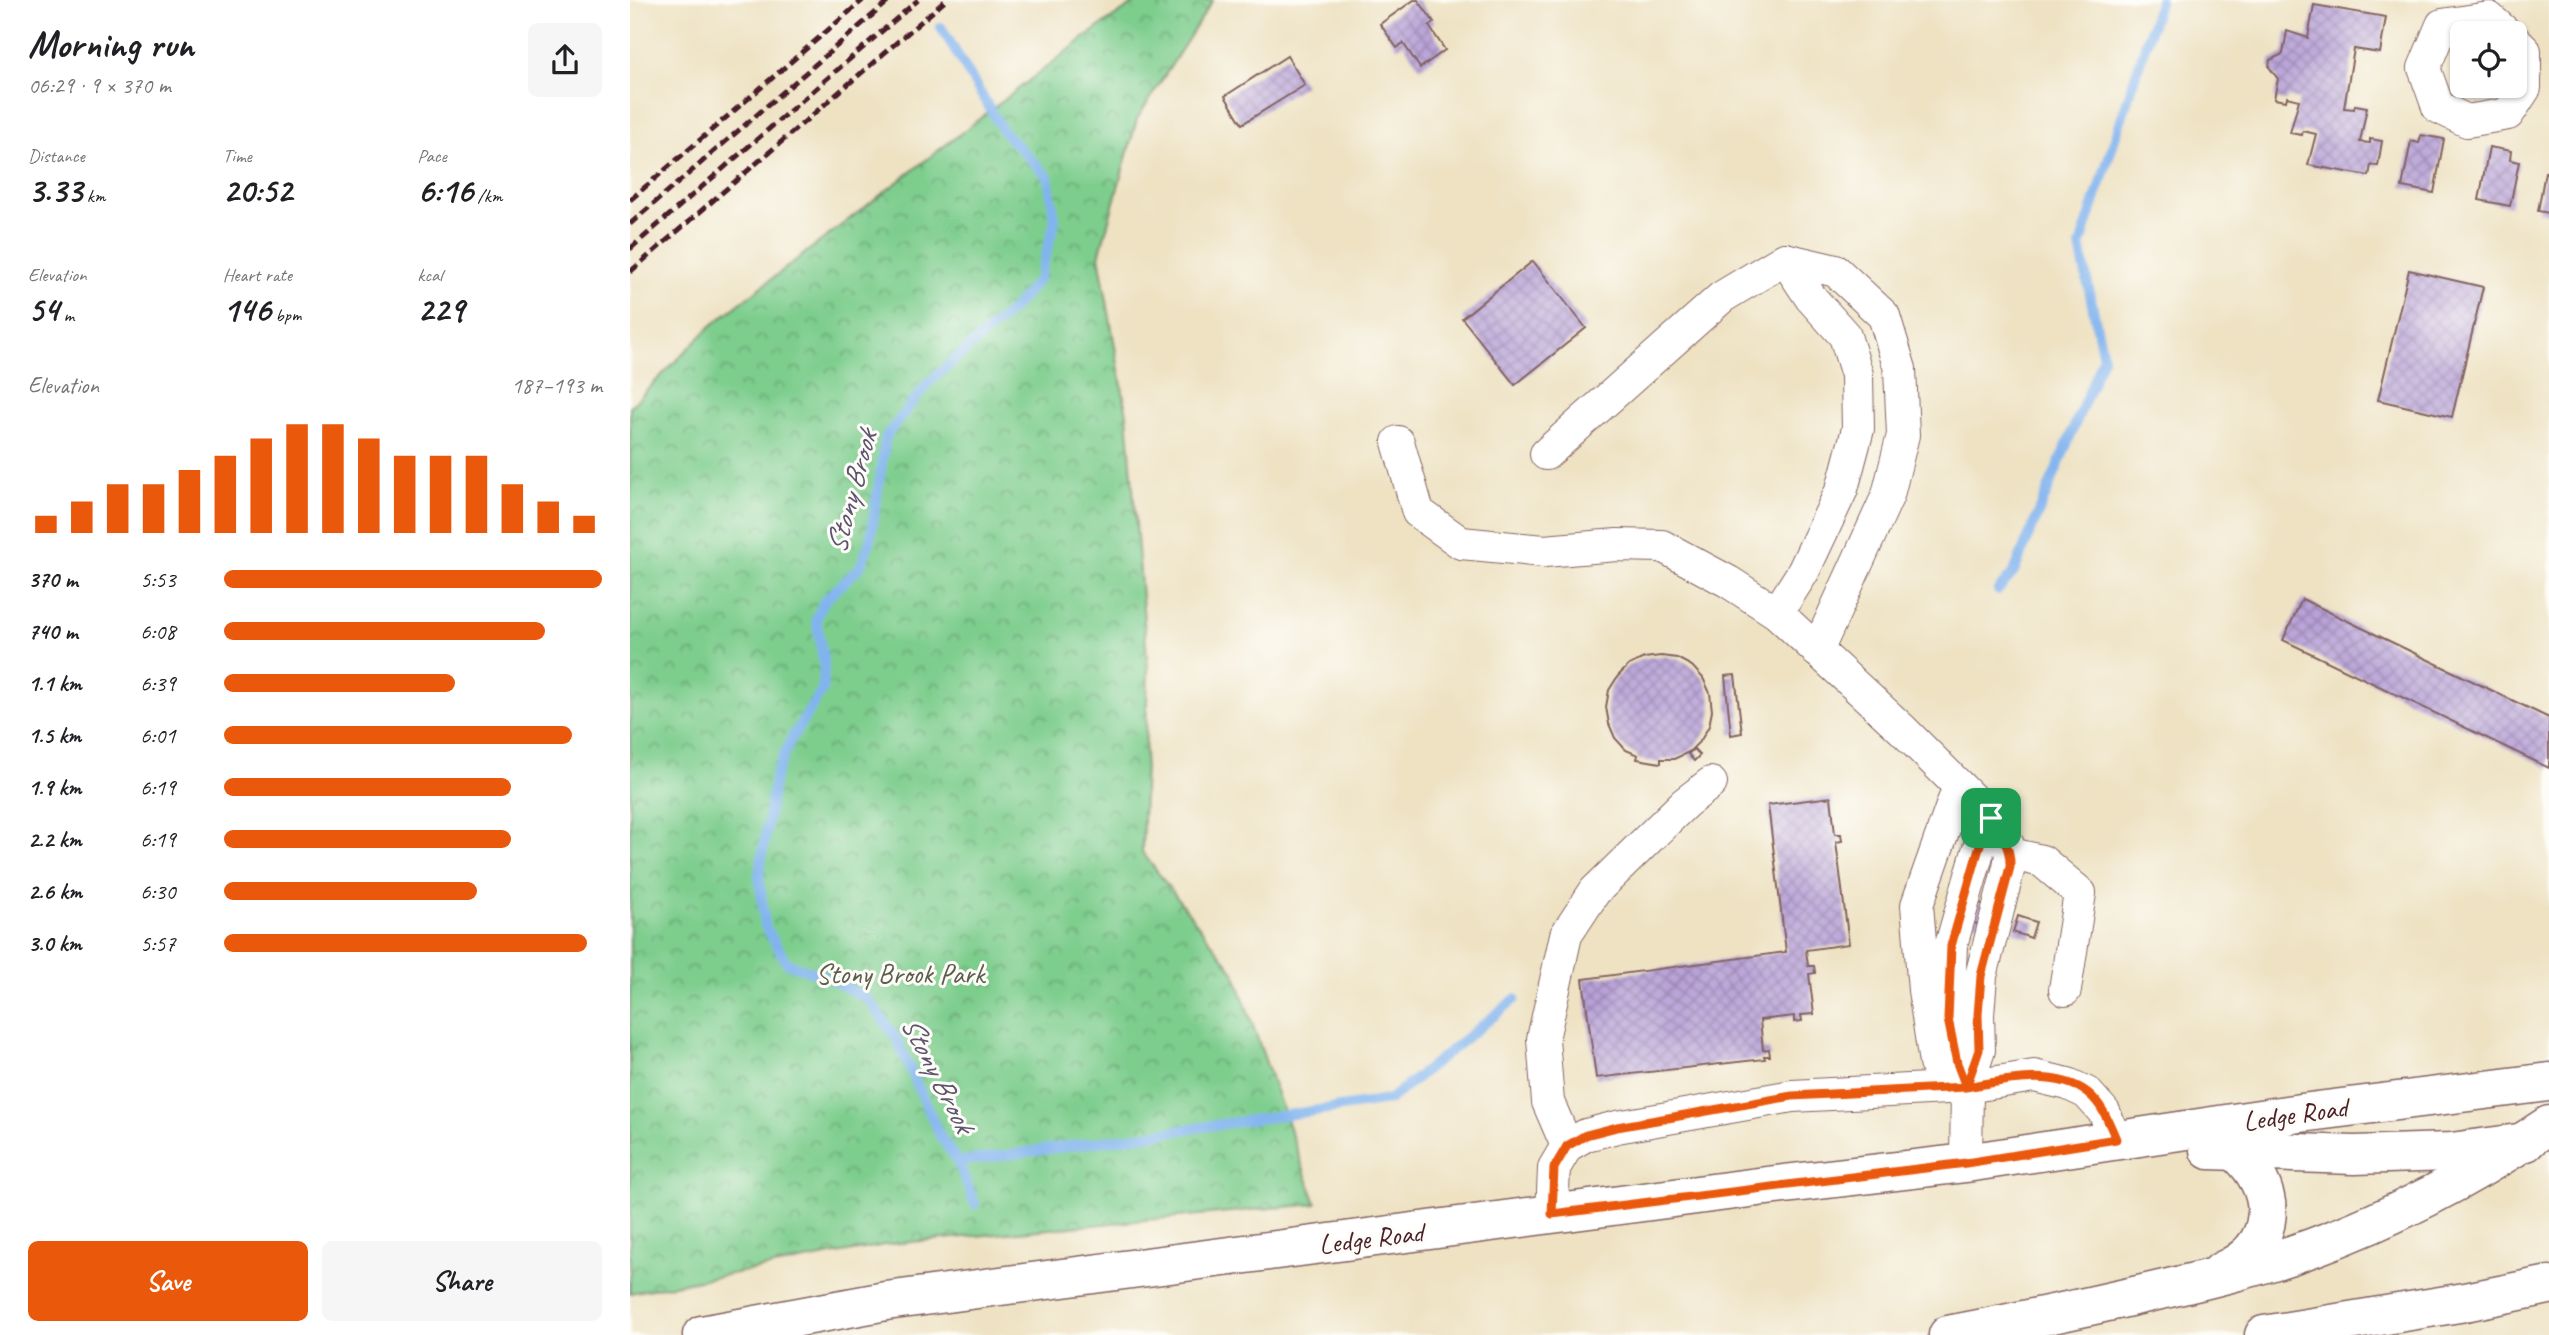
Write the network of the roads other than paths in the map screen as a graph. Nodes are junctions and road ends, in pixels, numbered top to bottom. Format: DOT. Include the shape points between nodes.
graph roads {
  1 [pos="2497,17"];
  2 [pos="2470,21"];
  3 [pos="2450,24"];
  4 [pos="2518,98"];
  5 [pos="1784,259"];
  6 [pos="1398,442"];
  7 [pos="1546,454"];
  8 [pos="1777,613"];
  9 [pos="1817,651"];
  10 [pos="1711,783"];
  11 [pos="1959,786"];
  12 [pos="1991,818"];
  13 [pos="2011,854"];
  14 [pos="2065,990"];
  15 [pos="2549,1082"];
  16 [pos="1966,1087"];
  17 [pos="2540,1136"];
  18 [pos="2116,1139"];
  19 [pos="1567,1146"];
  20 [pos="2042,1150"];
  21 [pos="2234,1150"];
  22 [pos="1966,1163"];
  23 [pos="1552,1214"];
  24 [pos="2193,1282"];
  25 [pos="2549,1285"];
  26 [pos="702,1335"];
  27 [pos="1948,1335"];
  28 [pos="2264,1335"];
  1 -- 2 [label="street"];
  3 -- 4 [label="street" via="2442,25 2424,68 2438,107 2467,121 2508,114"];
  5 -- 7 [label="street" via="1722,297"];
  5 -- 8 [label="street" via="1846,336 1857,375 1858,429 1842,489 1803,572"];
  5 -- 9 [label="street" via="1836,271 1884,316 1900,369 1903,435 1888,495"];
  6 -- 8 [label="street" via="1418,512 1461,543 1544,551 1662,546"];
  8 -- 9 [label="street"];
  9 -- 11 [label="street"];
  10 -- 19 [label="street" via="1595,891 1566,935 1543,1039 1548,1102"];
  11 -- 12 [label="street"];
  11 -- 16 [label="street" via="1917,905 1935,1063"];
  12 -- 13 [label="street"];
  12 -- 16 [label="street" via="1951,946 1948,1019"];
  13 -- 14 [label="street" via="2042,861 2080,893"];
  13 -- 16 [label="street" via="1981,976 1979,1050"];
  15 -- 18 [label="main road, Ledge Road"];
  16 -- 18 [label="street" via="2034,1076 2068,1084 2087,1093 2104,1112"];
  16 -- 19 [label="street" via="1792,1096 1617,1127 1586,1135"];
  16 -- 22 [label="street"];
  17 -- 21 [label="main road, Ledge Road" via="2451,1152 2354,1155"];
  17 -- 24 [label="main road" via="2359,1230"];
  18 -- 20 [label="main road, Ledge Road"];
  19 -- 23 [label="street" via="1554,1168"];
  20 -- 21 [label="main road, Ledge Road"];
  20 -- 22 [label="main road, Ledge Road"];
  21 -- 24 [label="main road" via="2257,1174 2267,1204 2266,1219 2242,1260"];
  22 -- 23 [label="main road, Ledge Road"];
  23 -- 26 [label="main road, Ledge Road" via="886,1301"];
  24 -- 27 [label="main road"];
  25 -- 28 [label="main road"];
}
